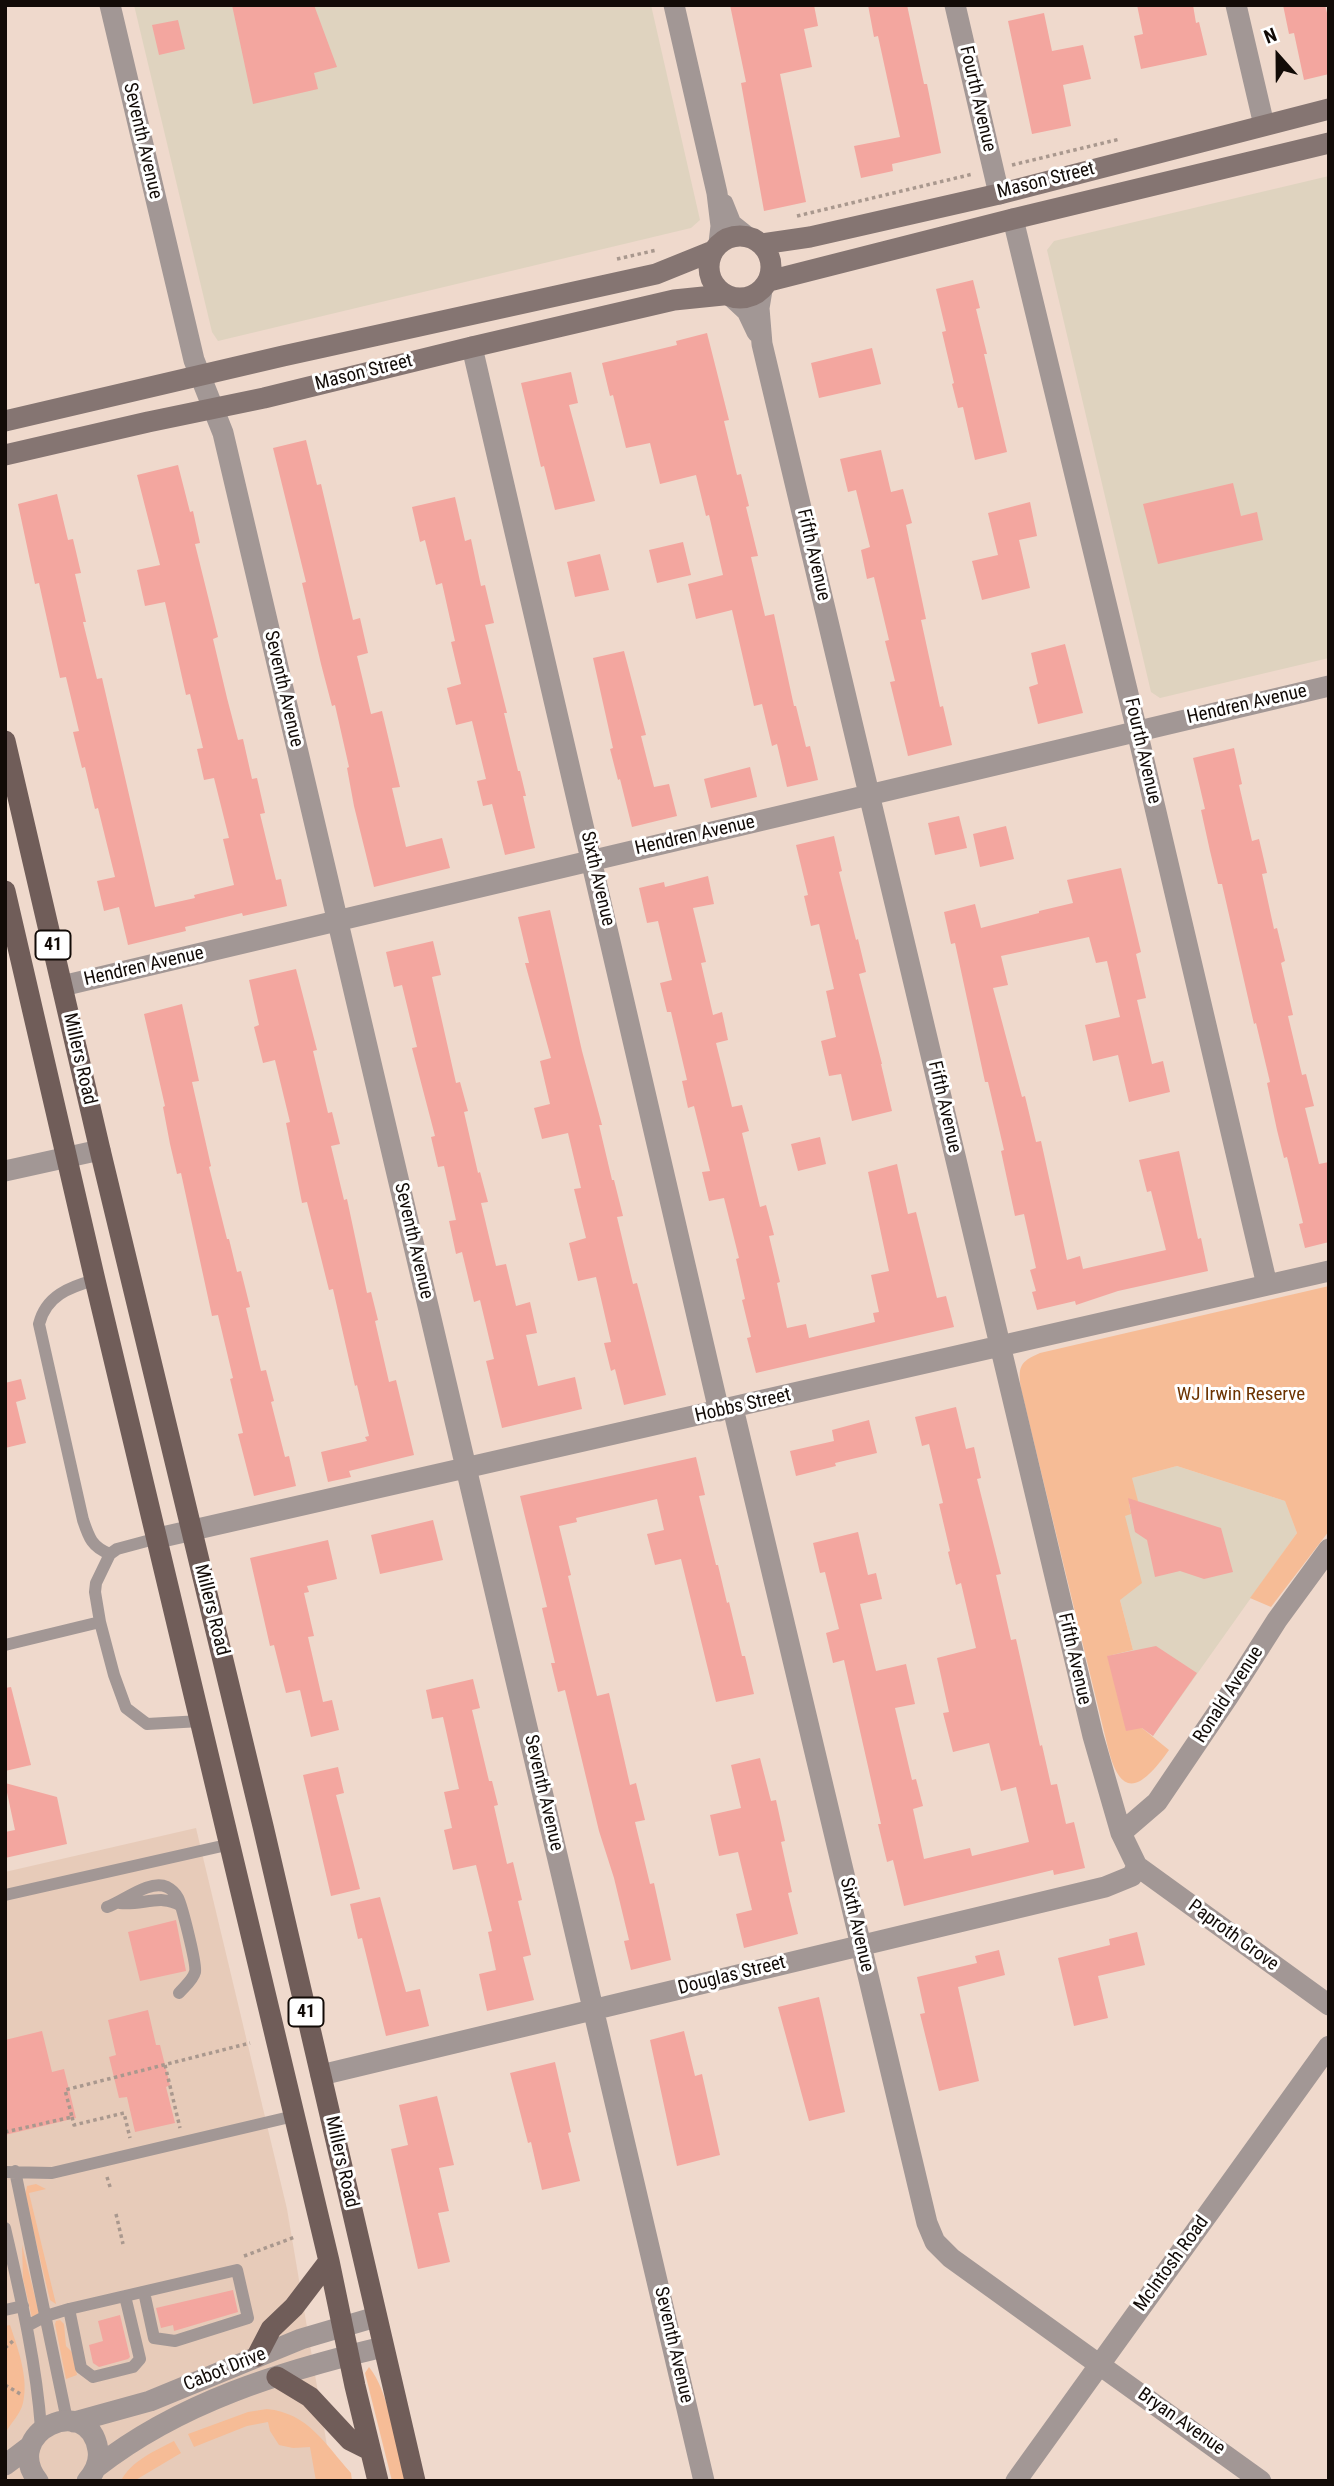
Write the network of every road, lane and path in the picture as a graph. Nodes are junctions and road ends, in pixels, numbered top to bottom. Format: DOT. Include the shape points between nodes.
graph roads {
  1 [pos="110,5"];
  2 [pos="674,5"];
  3 [pos="955,5"];
  4 [pos="1236,5"];
  5 [pos="1329,109"];
  6 [pos="1264,125"];
  7 [pos="1329,144"];
  8 [pos="718,193"];
  9 [pos="999,194"];
  10 [pos="1013,219"];
  11 [pos="754,240"];
  12 [pos="716,247"];
  13 [pos="765,285"];
  14 [pos="728,297"];
  15 [pos="762,344"];
  16 [pos="472,346"];
  17 [pos="198,376"];
  18 [pos="215,409"];
  19 [pos="5,421"];
  20 [pos="5,455"];
  21 [pos="1329,686"];
  22 [pos="1137,731"];
  23 [pos="5,741"];
  24 [pos="870,795"];
  25 [pos="593,860"];
  26 [pos="5,891"];
  27 [pos="337,921"];
  28 [pos="9,927"];
  29 [pos="62,986"];
  30 [pos="100,1150"];
  31 [pos="66,1157"];
  32 [pos="5,1171"];
  33 [pos="1329,1271"];
  34 [pos="95,1280"];
  35 [pos="1267,1285"];
  36 [pos="1000,1346"];
  37 [pos="726,1410"];
  38 [pos="467,1469"];
  39 [pos="192,1531"];
  40 [pos="158,1538"];
  41 [pos="1329,1549"];
  42 [pos="110,1554"];
  43 [pos="100,1622"];
  44 [pos="5,1645"];
  45 [pos="201,1721"];
  46 [pos="1121,1833"];
  47 [pos="230,1844"];
  48 [pos="1137,1866"];
  49 [pos="5,1895"];
  50 [pos="107,1907"];
  51 [pos="861,1946"];
  52 [pos="179,1993"];
  53 [pos="1329,2005"];
  54 [pos="595,2009"];
  55 [pos="250,2043"];
  56 [pos="1329,2046"];
  57 [pos="165,2065"];
  58 [pos="321,2075"];
  59 [pos="294,2116"];
  60 [pos="72,2117"];
  61 [pos="168,2131"];
  62 [pos="5,2132"];
  63 [pos="130,2140"];
  64 [pos="10,2172"];
  65 [pos="106,2172"];
  66 [pos="111,2190"];
  67 [pos="116,2214"];
  68 [pos="5,2228"];
  69 [pos="123,2244"];
  70 [pos="329,2261"];
  71 [pos="144,2292"];
  72 [pos="125,2296"];
  73 [pos="23,2306"];
  74 [pos="69,2309"];
  75 [pos="5,2310"];
  76 [pos="46,2316"];
  77 [pos="376,2317"];
  78 [pos="342,2325"];
  79 [pos="27,2326"];
  80 [pos="383,2347"];
  81 [pos="257,2356"];
  82 [pos="348,2356"];
  83 [pos="1099,2365"];
  84 [pos="278,2377"];
  85 [pos="5,2385"];
  86 [pos="27,2397"];
  87 [pos="71,2421"];
  88 [pos="41,2428"];
  89 [pos="29,2447"];
  90 [pos="370,2450"];
  91 [pos="5,2465"];
  92 [pos="92,2476"];
  93 [pos="377,2479"];
  94 [pos="38,2481"];
  95 [pos="415,2481"];
  96 [pos="704,2481"];
  97 [pos="1016,2481"];
  98 [pos="1261,2481"];
  1 -- 17 [label="street, Seventh Avenue"];
  2 -- 8 [label="street"];
  3 -- 9 [label="street, Fourth Avenue"];
  4 -- 6 [label="street"];
  5 -- 6 [label="street, Mason Street"];
  6 -- 9 [label="street, Mason Street"];
  7 -- 10 [label="street, Mason Street"];
  8 -- 11 [label="street" via="731,223"];
  8 -- 12 [label="street" via="721,226"];
  9 -- 11 [label="street, Mason Street" via="810,237"];
  10 -- 13 [label="street, Mason Street"];
  10 -- 22 [label="street, Fourth Avenue"];
  11 -- 12 [label="street" via="728,238"];
  11 -- 13 [label="street" via="771,260"];
  12 -- 14 [label="street" via="708,270 716,288"];
  12 -- 17 [label="street, Mason Street" via="656,274"];
  13 -- 14 [label="street" via="754,296"];
  13 -- 15 [label="street, Fifth Avenue" via="759,308"];
  14 -- 15 [label="street, Fifth Avenue" via="747,311"];
  14 -- 16 [label="street, Mason Street" via="674,300"];
  15 -- 24 [label="street, Fifth Avenue"];
  16 -- 18 [label="street, Mason Street"];
  16 -- 25 [label="street, Sixth Avenue"];
  17 -- 18 [label="street, Seventh Avenue"];
  17 -- 19 [label="street, Mason Street"];
  18 -- 20 [label="street, Mason Street"];
  18 -- 27 [label="street, Seventh Avenue"];
  21 -- 22 [label="street, Hendren Avenue"];
  22 -- 24 [label="street, Hendren Avenue"];
  22 -- 35 [label="street, Fourth Avenue"];
  23 -- 29 [label="main road, Millers Road / 41"];
  24 -- 25 [label="street, Hendren Avenue"];
  24 -- 36 [label="street, Fifth Avenue"];
  25 -- 27 [label="street, Hendren Avenue"];
  25 -- 37 [label="street, Sixth Avenue"];
  26 -- 28 [label="main road, Millers Road / 41"];
  27 -- 29 [label="street, Hendren Avenue"];
  27 -- 38 [label="street, Seventh Avenue"];
  28 -- 31 [label="main road, Millers Road / 41"];
  29 -- 30 [label="main road, Millers Road / 41"];
  30 -- 31 [label="street"];
  30 -- 39 [label="main road, Millers Road / 41"];
  31 -- 32 [label="street"];
  31 -- 34 [label="main road, Millers Road / 41"];
  33 -- 35 [label="street, Hobbs Street"];
  34 -- 40 [label="main road, Millers Road / 41"];
  34 -- 42 [label="lane" via="52,1298 39,1324 83,1520 97,1549"];
  35 -- 36 [label="street, Hobbs Street"];
  36 -- 37 [label="street, Hobbs Street"];
  36 -- 46 [label="street, Fifth Avenue" via="1093,1737"];
  37 -- 38 [label="street, Hobbs Street"];
  37 -- 51 [label="street, Sixth Avenue"];
  38 -- 39 [label="street, Hobbs Street"];
  38 -- 54 [label="street, Seventh Avenue"];
  39 -- 40 [label="street, Hobbs Street"];
  39 -- 58 [label="main road, Millers Road / 41"];
  40 -- 42 [label="lane"];
  40 -- 45 [label="main road, Millers Road / 41"];
  41 -- 46 [label="street, Ronald Avenue" via="1157,1802"];
  42 -- 43 [label="lane" via="96,1583"];
  43 -- 44 [label="lane"];
  43 -- 45 [label="lane" via="126,1708 148,1724"];
  45 -- 47 [label="main road, Millers Road / 41"];
  46 -- 48 [label="street, Fifth Avenue"];
  47 -- 49 [label="lane"];
  47 -- 59 [label="main road, Millers Road / 41"];
  48 -- 51 [label="street, Douglas Street" via="1132,1876 1105,1887"];
  48 -- 53 [label="street, Paproth Grove"];
  50 -- 52 [label="lane" via="137,1891 160,1886 178,1897 196,1967"];
  51 -- 54 [label="street, Douglas Street"];
  51 -- 83 [label="street, Sixth Avenue" via="935,2242"];
  54 -- 58 [label="street, Douglas Street"];
  54 -- 96 [label="street, Seventh Avenue"];
  55 -- 57 [label="path"];
  56 -- 83 [label="street, McIntosh Road"];
  57 -- 60 [label="path" via="65,2090"];
  57 -- 61 [label="path" via="180,2128"];
  58 -- 77 [label="main road, Millers Road / 41"];
  59 -- 64 [label="lane" via="52,2173"];
  59 -- 70 [label="main road, Millers Road / 41"];
  60 -- 62 [label="path"];
  60 -- 63 [label="path" via="74,2125 124,2113"];
  64 -- 76 [label="lane"];
  65 -- 66 [label="path"];
  67 -- 69 [label="path"];
  68 -- 73 [label="lane"];
  70 -- 78 [label="main road, Millers Road / 41"];
  70 -- 81 [label="main road" via="271,2329"];
  71 -- 71 [label="lane" via="154,2338 175,2341 248,2319 237,2270"];
  71 -- 72 [label="lane"];
  72 -- 74 [label="lane"];
  72 -- 74 [label="lane" via="140,2359 133,2367 93,2377 81,2368"];
  73 -- 75 [label="lane"];
  73 -- 79 [label="lane"];
  74 -- 76 [label="lane"];
  76 -- 79 [label="lane"];
  76 -- 87 [label="lane"];
  77 -- 78 [label="street, Cabot Drive"];
  77 -- 80 [label="main road, Millers Road / 41"];
  78 -- 81 [label="street, Cabot Drive"];
  78 -- 82 [label="main road, Millers Road / 41"];
  79 -- 88 [label="lane"];
  80 -- 82 [label="street, Cabot Drive"];
  80 -- 95 [label="main road, Millers Road / 41"];
  81 -- 87 [label="street, Cabot Drive" via="150,2401"];
  82 -- 84 [label="street, Cabot Drive"];
  82 -- 90 [label="main road, Millers Road / 41"];
  83 -- 97 [label="street, McIntosh Road"];
  83 -- 98 [label="street, Bryan Avenue"];
  84 -- 90 [label="main road" via="310,2397 350,2440"];
  84 -- 92 [label="street, Cabot Drive" via="171,2418"];
  85 -- 86 [label="path"];
  87 -- 88 [label="street, Cabot Drive"];
  87 -- 92 [label="street" via="92,2435 99,2456"];
  88 -- 89 [label="street"];
  89 -- 91 [label="street"];
  89 -- 94 [label="street" via="29,2466"];
  90 -- 93 [label="main road, Millers Road / 41"];
}
